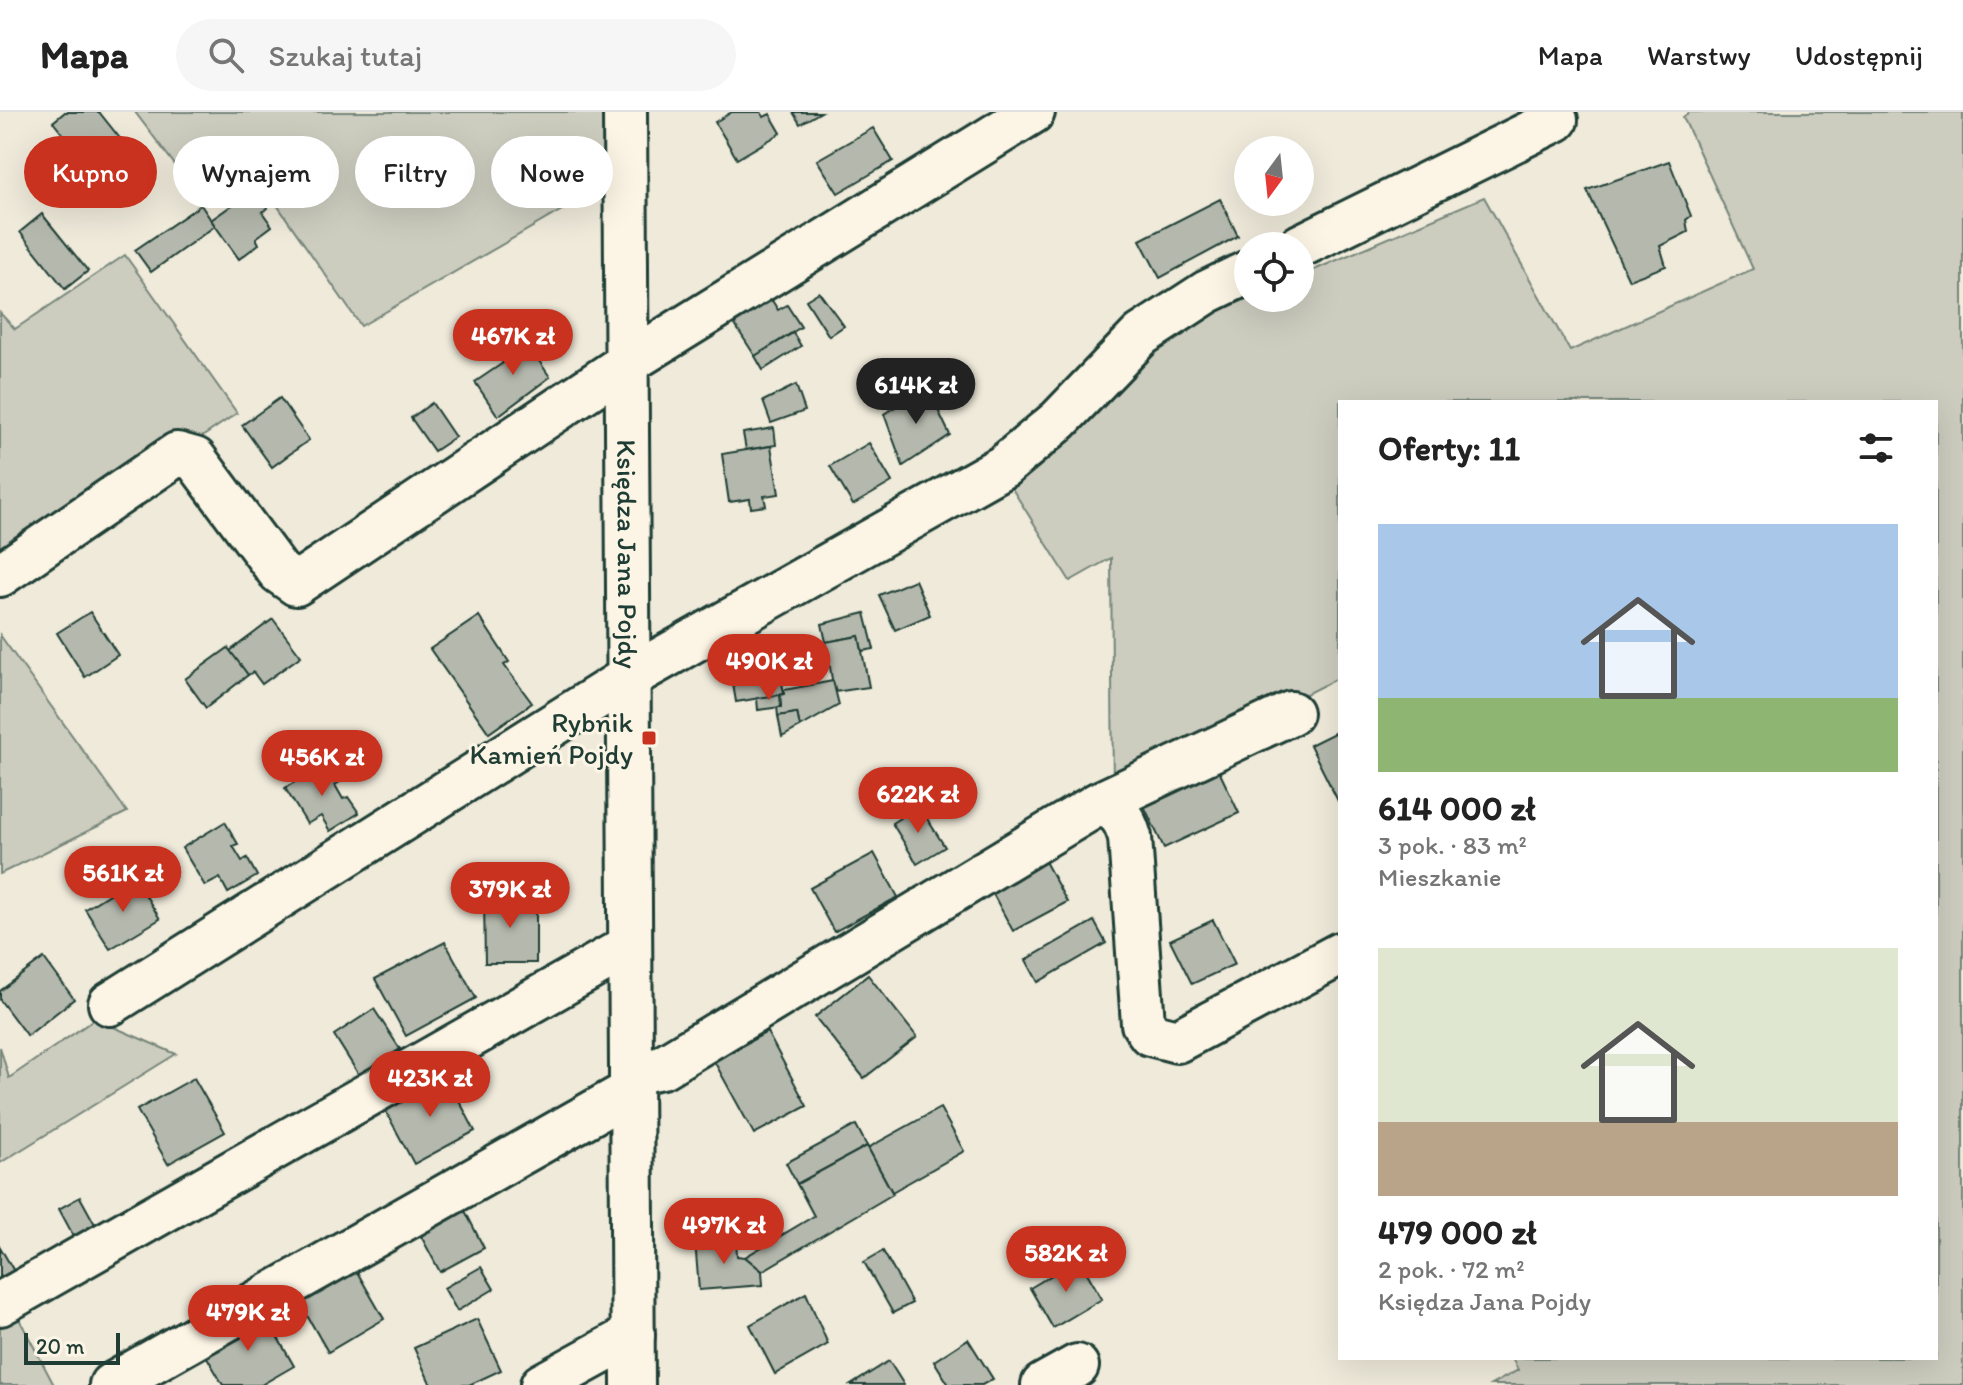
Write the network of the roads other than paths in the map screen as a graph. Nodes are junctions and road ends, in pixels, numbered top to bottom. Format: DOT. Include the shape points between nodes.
graph roads {
  1 [pos="625,112"];
  2 [pos="1027,114"];
  3 [pos="1556,120"];
  4 [pos="1314,239"];
  5 [pos="1234,279"];
  6 [pos="627,363"];
  7 [pos="0,575"];
  8 [pos="631,676"];
  9 [pos="1291,713"];
  10 [pos="1098,804"];
  11 [pos="630,946"];
  12 [pos="1338,955"];
  13 [pos="110,1004"];
  14 [pos="631,1082"];
  15 [pos="0,1304"];
  16 [pos="633,1335"];
  17 [pos="111,1385"];
  18 [pos="542,1385"];
  19 [pos="633,1385"];
  1 -- 6 [label="street, Księdza Jana Pojdy"];
  2 -- 6 [label="street"];
  3 -- 4 [label="street"];
  5 -- 8 [label="street" via="1141,335 1059,420 1004,466"];
  6 -- 7 [label="street" via="296,584 279,572 195,459 177,454"];
  6 -- 8 [label="street, Księdza Jana Pojdy"];
  8 -- 11 [label="street, Księdza Jana Pojdy"];
  8 -- 13 [label="street"];
  9 -- 10 [label="street"];
  10 -- 12 [label="street" via="1113,808 1125,820 1130,837 1143,1024 1150,1034 1177,1041"];
  10 -- 14 [label="street"];
  11 -- 14 [label="street, Księdza Jana Pojdy"];
  11 -- 15 [label="street"];
  14 -- 16 [label="street, Księdza Jana Pojdy"];
  14 -- 17 [label="street"];
  16 -- 18 [label="street"];
  16 -- 19 [label="street, Księdza Jana Pojdy"];
}
